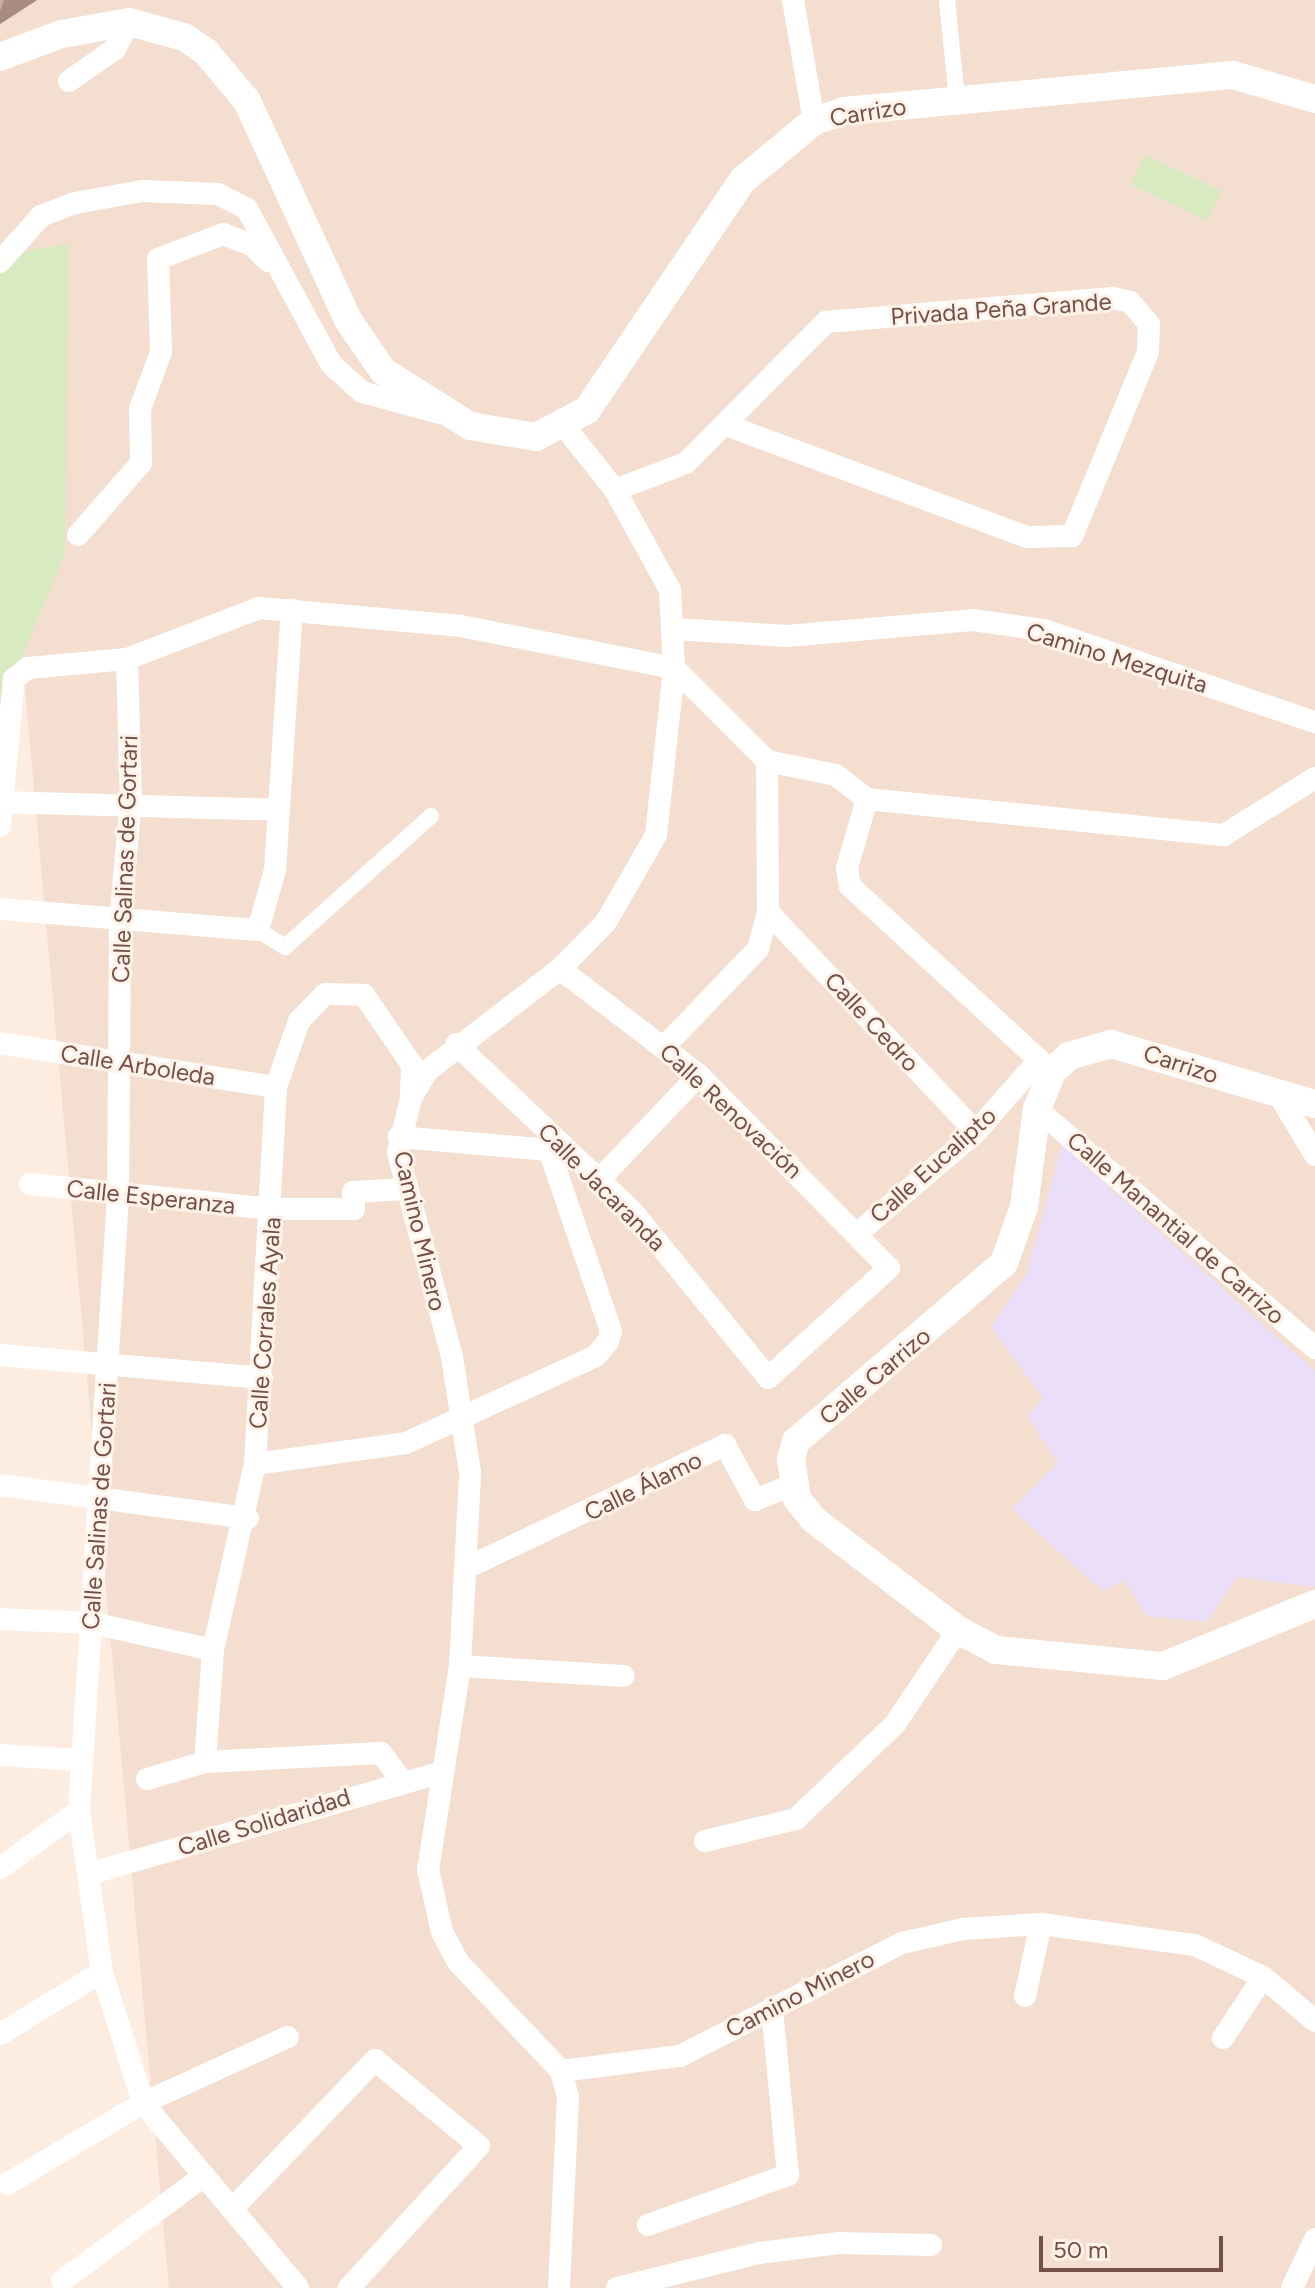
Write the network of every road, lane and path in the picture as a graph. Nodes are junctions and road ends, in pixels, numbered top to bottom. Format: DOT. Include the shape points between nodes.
graph roads {
  1 [pos="793,0"];
  2 [pos="947,0"];
  3 [pos="129,22"];
  4 [pos="0,57"];
  5 [pos="69,81"];
  6 [pos="1315,99"];
  7 [pos="957,101"];
  8 [pos="814,121"];
  9 [pos="0,262"];
  10 [pos="280,273"];
  11 [pos="440,413"];
  12 [pos="728,426"];
  13 [pos="565,427"];
  14 [pos="615,490"];
  15 [pos="78,535"];
  16 [pos="292,610"];
  17 [pos="674,629"];
  18 [pos="127,659"];
  19 [pos="674,668"];
  20 [pos="1315,722"];
  21 [pos="767,761"];
  22 [pos="1315,778"];
  23 [pos="867,799"];
  24 [pos="131,800"];
  25 [pos="2,801"];
  26 [pos="279,810"];
  27 [pos="431,816"];
  28 [pos="0,826"];
  29 [pos="0,909"];
  30 [pos="768,912"];
  31 [pos="120,922"];
  32 [pos="258,930"];
  33 [pos="560,969"];
  34 [pos="0,1043"];
  35 [pos="456,1044"];
  36 [pos="664,1047"];
  37 [pos="121,1064"];
  38 [pos="1045,1067"];
  39 [pos="699,1075"];
  40 [pos="276,1087"];
  41 [pos="1279,1095"];
  42 [pos="411,1098"];
  43 [pos="1315,1104"];
  44 [pos="1037,1109"];
  45 [pos="976,1132"];
  46 [pos="399,1137"];
  47 [pos="1315,1155"];
  48 [pos="598,1181"];
  49 [pos="30,1184"];
  50 [pos="405,1189"];
  51 [pos="118,1197"];
  52 [pos="272,1209"];
  53 [pos="859,1232"];
  54 [pos="889,1268"];
  55 [pos="1315,1348"];
  56 [pos="0,1355"];
  57 [pos="108,1369"];
  58 [pos="262,1378"];
  59 [pos="464,1413"];
  60 [pos="255,1464"];
  61 [pos="0,1485"];
  62 [pos="792,1485"];
  63 [pos="101,1495"];
  64 [pos="248,1518"];
  65 [pos="466,1568"];
  66 [pos="1315,1604"];
  67 [pos="0,1619"];
  68 [pos="92,1623"];
  69 [pos="958,1630"];
  70 [pos="213,1650"];
  71 [pos="460,1666"];
  72 [pos="624,1676"];
  73 [pos="0,1755"];
  74 [pos="79,1760"];
  75 [pos="205,1762"];
  76 [pos="439,1773"];
  77 [pos="147,1779"];
  78 [pos="402,1781"];
  79 [pos="79,1811"];
  80 [pos="705,1841"];
  81 [pos="0,1868"];
  82 [pos="89,1874"];
  83 [pos="1041,1924"];
  84 [pos="102,1972"];
  85 [pos="1263,1977"];
  86 [pos="1025,1996"];
  87 [pos="772,2008"];
  88 [pos="1315,2021"];
  89 [pos="0,2034"];
  90 [pos="288,2037"];
  91 [pos="1223,2038"];
  92 [pos="561,2071"];
  93 [pos="143,2103"];
  94 [pos="204,2176"];
  95 [pos="7,2184"];
  96 [pos="234,2207"];
  97 [pos="648,2225"];
  98 [pos="1315,2239"];
  99 [pos="931,2245"];
  100 [pos="62,2281"];
  101 [pos="289,2284"];
  102 [pos="349,2288"];
  103 [pos="559,2288"];
  104 [pos="617,2288"];
  105 [pos="1292,2288"];
  1 -- 8 [label="street"];
  2 -- 7 [label="street"];
  3 -- 4 [label="street" via="62,34"];
  3 -- 5 [label="street" via="115,49"];
  3 -- 11 [label="street" via="184,37 227,75 247,101 363,346 383,371"];
  6 -- 7 [label="street, Carrizo" via="1233,75"];
  7 -- 8 [label="street, Carrizo"];
  8 -- 13 [label="street, Carrizo" via="743,180 605,386"];
  9 -- 10 [label="street" via="41,216 75,203 184,191 218,194 247,209"];
  10 -- 11 [label="street" via="314,340 362,392"];
  10 -- 15 [label="street" via="252,245 223,234 158,259 161,352 140,409 141,463"];
  11 -- 13 [label="street" via="503,436 536,437"];
  12 -- 12 [label="street, Privada Peña Grande" via="826,322 1113,298 1130,302 1149,324 1148,352 1072,536 1027,537"];
  12 -- 14 [label="street, Privada Peña Grande" via="686,463"];
  13 -- 14 [label="street, Camino Minero"];
  14 -- 17 [label="street, Camino Minero" via="660,563"];
  16 -- 18 [label="street" via="259,608"];
  16 -- 19 [label="street" via="461,626"];
  16 -- 26 [label="street"];
  17 -- 19 [label="street, Camino Minero"];
  17 -- 20 [label="street, Camino Mezquita" via="787,636 972,620 1044,630"];
  18 -- 24 [label="street, Calle Salinas de Gortari"];
  18 -- 25 [label="street" via="28,668 14,679"];
  19 -- 21 [label="street"];
  19 -- 33 [label="street, Camino Minero" via="656,835 625,898"];
  21 -- 23 [label="street" via="836,775"];
  21 -- 30 [label="street"];
  22 -- 23 [label="street" via="1224,835"];
  23 -- 38 [label="street" via="847,868 850,886"];
  24 -- 25 [label="street"];
  24 -- 26 [label="street"];
  24 -- 31 [label="street, Calle Salinas de Gortari"];
  25 -- 28 [label="street"];
  26 -- 32 [label="street" via="275,870"];
  27 -- 32 [label="street" via="285,947"];
  29 -- 31 [label="street"];
  30 -- 36 [label="street" via="758,949"];
  30 -- 45 [label="street, Calle Cedro"];
  31 -- 32 [label="street"];
  31 -- 37 [label="street, Calle Salinas de Gortari"];
  33 -- 35 [label="street, Camino Minero"];
  33 -- 36 [label="street, Calle Renovación"];
  34 -- 37 [label="street, Calle Arboleda"];
  35 -- 42 [label="street, Camino Minero"];
  35 -- 48 [label="street, Calle Jacaranda"];
  36 -- 39 [label="street, Calle Renovación"];
  37 -- 40 [label="street, Calle Arboleda"];
  37 -- 51 [label="street, Calle Salinas de Gortari"];
  38 -- 41 [label="street, Carrizo" via="1083,1049 1111,1044"];
  38 -- 44 [label="street, Calle Carrizo"];
  38 -- 45 [label="street, Calle Eucalipto"];
  39 -- 48 [label="street"];
  39 -- 53 [label="street, Calle Renovación"];
  40 -- 42 [label="street, Calle Corrales Ayala" via="299,1021 316,1002 341,991 364,995 412,1065"];
  40 -- 52 [label="street, Calle Corrales Ayala"];
  41 -- 43 [label="street, Carrizo"];
  41 -- 47 [label="street"];
  42 -- 46 [label="street, Camino Minero"];
  44 -- 55 [label="street, Calle Manantial de Carrizo"];
  44 -- 62 [label="street, Calle Carrizo" via="1024,1207 1004,1263 796,1441"];
  45 -- 53 [label="street, Calle Eucalipto"];
  46 -- 50 [label="street, Camino Minero"];
  46 -- 59 [label="street, Calle Jacaranda" via="549,1150 611,1331 596,1356"];
  48 -- 54 [label="street, Calle Jacaranda" via="664,1247 768,1378"];
  49 -- 51 [label="street, Calle Esperanza"];
  50 -- 52 [label="street, Calle Esperanza" via="353,1192 354,1209"];
  50 -- 59 [label="street, Camino Minero"];
  51 -- 52 [label="street, Calle Esperanza"];
  51 -- 57 [label="street, Calle Salinas de Gortari"];
  52 -- 58 [label="street, Calle Corrales Ayala"];
  53 -- 54 [label="street, Calle Renovación"];
  56 -- 57 [label="street"];
  57 -- 58 [label="street"];
  57 -- 63 [label="street, Calle Salinas de Gortari"];
  58 -- 60 [label="street, Calle Corrales Ayala"];
  59 -- 60 [label="street" via="406,1443"];
  59 -- 65 [label="street, Camino Minero"];
  60 -- 64 [label="street, Calle Corrales Ayala"];
  61 -- 63 [label="street"];
  62 -- 65 [label="street, Calle Álamo" via="755,1500 725,1445"];
  62 -- 69 [label="street" via="814,1520"];
  63 -- 64 [label="street"];
  63 -- 68 [label="street, Calle Salinas de Gortari"];
  64 -- 70 [label="street, Calle Corrales Ayala"];
  65 -- 71 [label="street, Camino Minero"];
  66 -- 69 [label="street" via="1163,1666 1017,1655"];
  67 -- 68 [label="street"];
  68 -- 70 [label="street"];
  68 -- 74 [label="street, Calle Salinas de Gortari"];
  69 -- 80 [label="street" via="895,1724 796,1819"];
  70 -- 75 [label="street, Calle Corrales Ayala"];
  71 -- 72 [label="street"];
  71 -- 76 [label="street, Camino Minero"];
  73 -- 74 [label="street"];
  74 -- 79 [label="street, Calle Salinas de Gortari"];
  75 -- 77 [label="street"];
  75 -- 78 [label="street" via="381,1753"];
  76 -- 78 [label="street, Calle Solidaridad"];
  76 -- 92 [label="street, Camino Minero" via="428,1870 442,1932 458,1962"];
  78 -- 82 [label="street, Calle Solidaridad"];
  79 -- 81 [label="street"];
  79 -- 82 [label="street, Calle Salinas de Gortari"];
  82 -- 84 [label="street, Calle Salinas de Gortari"];
  83 -- 85 [label="street, Camino Minero" via="1195,1945"];
  83 -- 86 [label="street"];
  83 -- 87 [label="street, Camino Minero" via="963,1929 902,1943"];
  84 -- 89 [label="street"];
  84 -- 93 [label="street, Calle Salinas de Gortari"];
  85 -- 88 [label="street, Camino Minero"];
  85 -- 91 [label="street"];
  87 -- 92 [label="street, Camino Minero" via="680,2056"];
  87 -- 97 [label="street" via="788,2175"];
  90 -- 93 [label="street"];
  92 -- 103 [label="street" via="568,2097"];
  93 -- 94 [label="street, Calle Salinas de Gortari"];
  93 -- 95 [label="street"];
  94 -- 96 [label="street, Calle Salinas de Gortari"];
  94 -- 100 [label="street"];
  96 -- 101 [label="street, Calle Salinas de Gortari"];
  96 -- 102 [label="street" via="375,2060 479,2146"];
  98 -- 105 [label="street"];
  99 -- 104 [label="street" via="839,2243 759,2253"];
}
